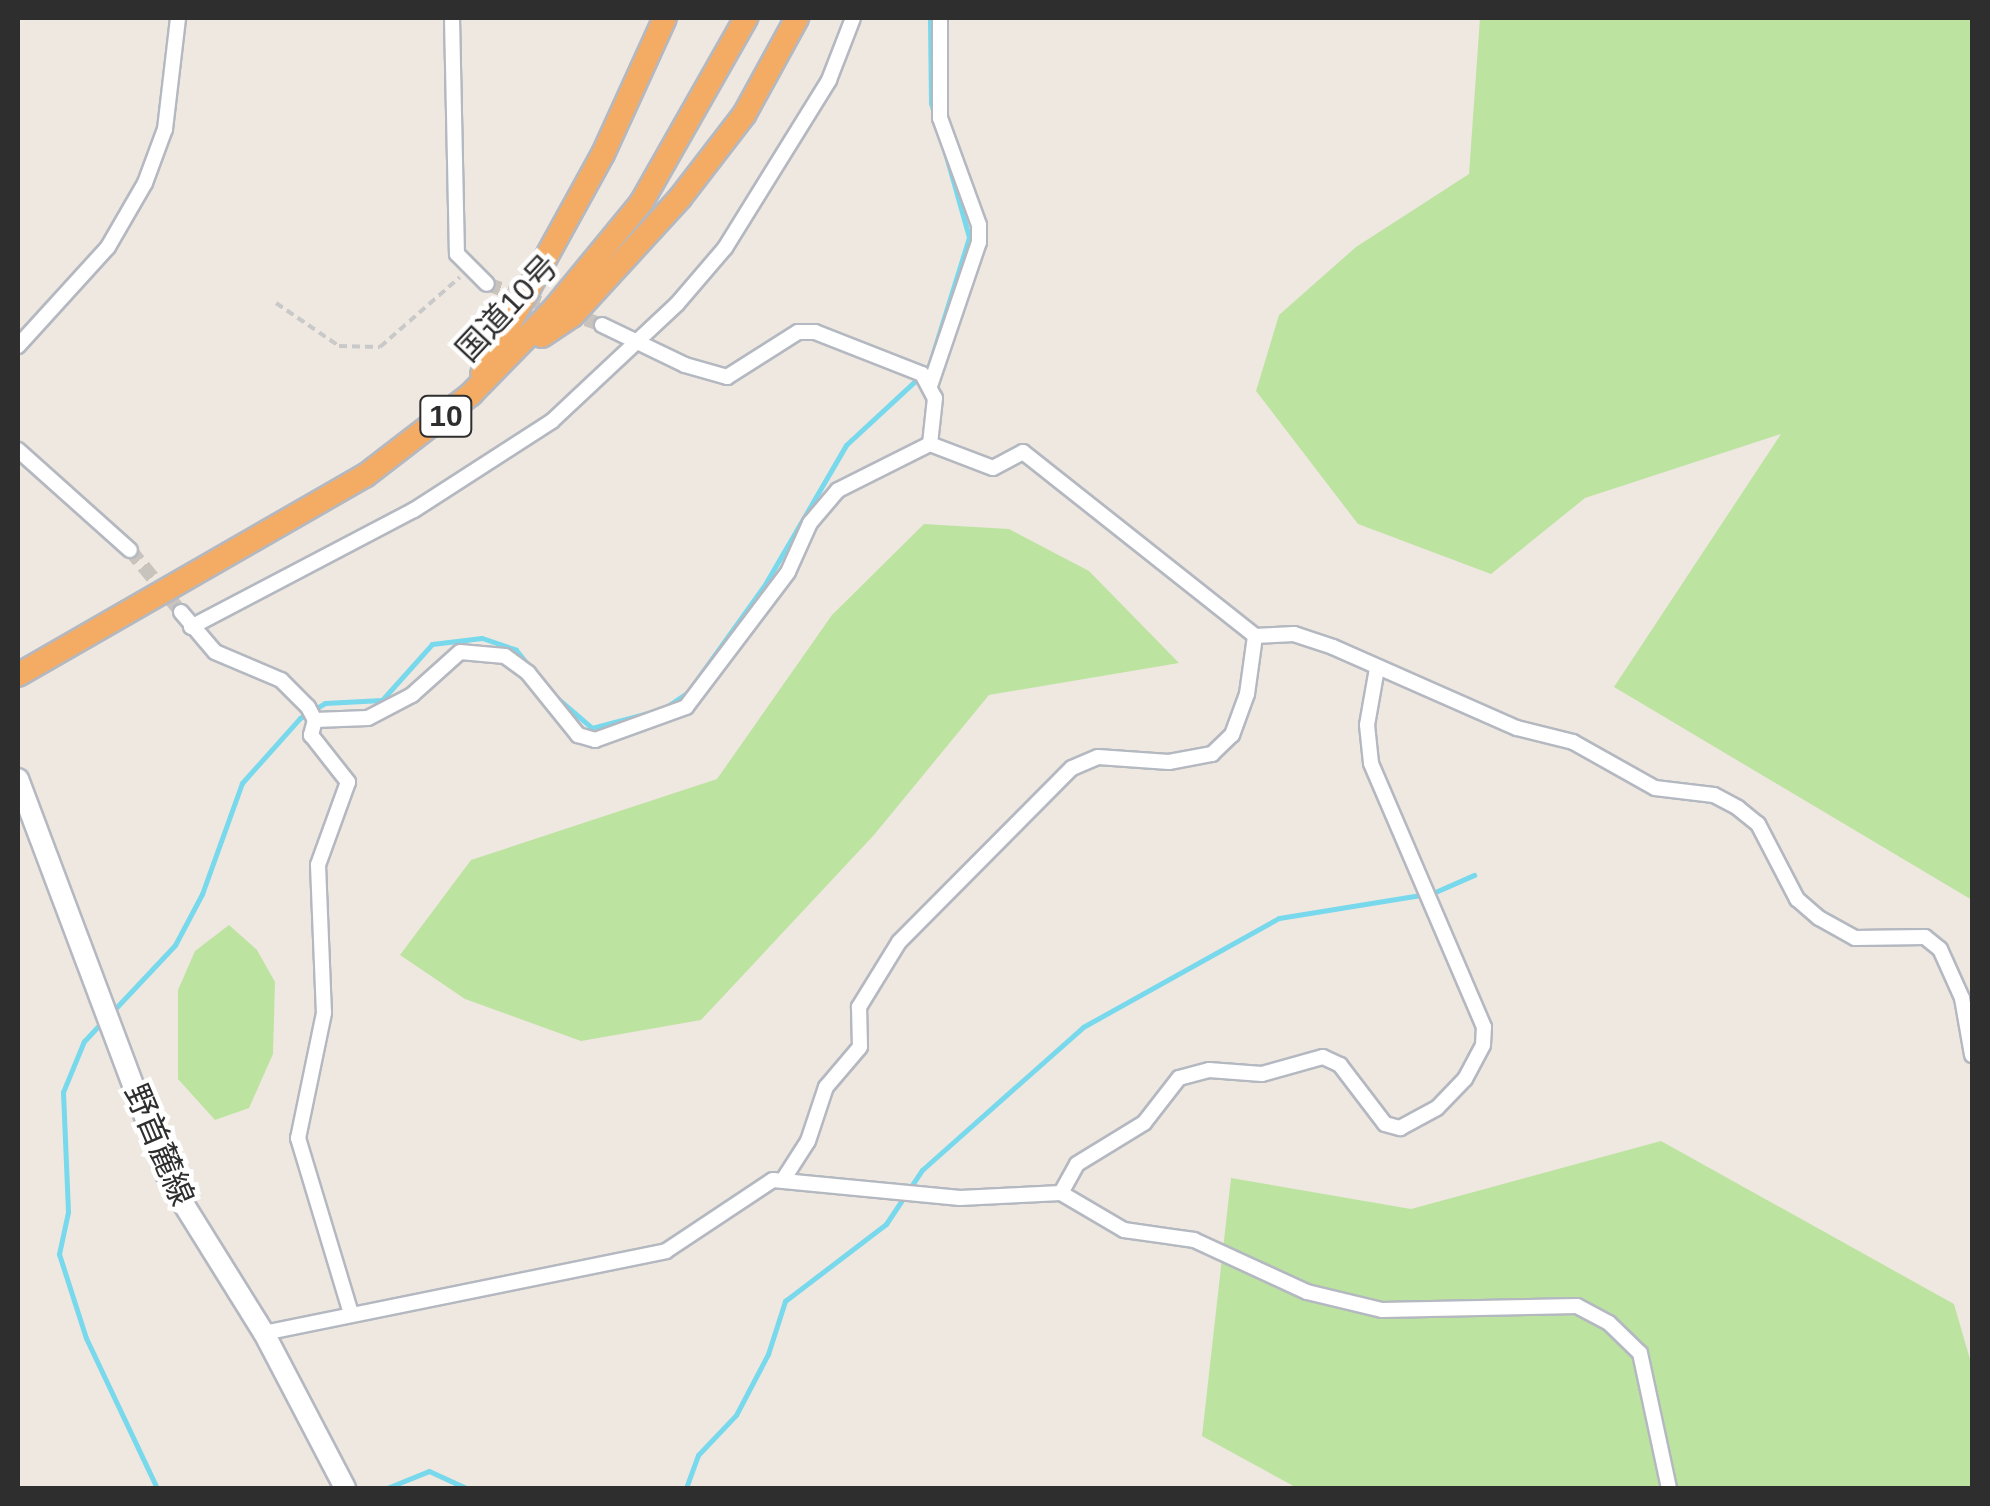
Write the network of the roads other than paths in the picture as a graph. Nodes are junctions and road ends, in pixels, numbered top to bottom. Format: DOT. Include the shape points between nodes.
graph roads {
  1 [pos="178,18"];
  2 [pos="452,18"];
  3 [pos="665,18"];
  4 [pos="746,18"];
  5 [pos="797,18"];
  6 [pos="853,18"];
  7 [pos="940,18"];
  8 [pos="487,284"];
  9 [pos="602,325"];
  10 [pos="638,338"];
  11 [pos="18,346"];
  12 [pos="508,358"];
  13 [pos="930,386"];
  14 [pos="472,394"];
  15 [pos="930,444"];
  16 [pos="18,450"];
  17 [pos="130,550"];
  18 [pos="181,612"];
  19 [pos="191,628"];
  20 [pos="1254,636"];
  21 [pos="1376,668"];
  22 [pos="18,675"];
  23 [pos="316,720"];
  24 [pos="18,779"];
  25 [pos="1972,1055"];
  26 [pos="784,1180"];
  27 [pos="1062,1193"];
  28 [pos="351,1314"];
  29 [pos="264,1333"];
  30 [pos="345,1488"];
  31 [pos="1669,1488"];
  1 -- 11 [label="street" via="165,128 145,183 108,247"];
  2 -- 8 [label="street" via="453,220 467,270"];
  3 -- 14 [label="highway" via="603,154"];
  4 -- 12 [label="highway, 国道10号 / 10" via="641,203"];
  5 -- 12 [label="highway" via="744,115 680,198 572,316"];
  6 -- 10 [label="street" via="829,80 778,171 725,248"];
  7 -- 13 [label="street" via="940,118 979,242"];
  9 -- 10 [label="street"];
  10 -- 13 [label="street" via="685,365 727,377 798,332 815,332 922,374"];
  10 -- 19 [label="street" via="552,421 506,451 414,510"];
  12 -- 14 [label="highway, 国道10号 / 10"];
  13 -- 15 [label="street" via="936,398"];
  14 -- 22 [label="highway, 国道10号 / 10" via="366,475"];
  15 -- 20 [label="street" via="993,468 1023,452"];
  15 -- 23 [label="street" via="838,490 810,523 788,572 686,707 595,740 578,735 528,673 505,656 460,652 412,695 368,718"];
  16 -- 17 [label="street"];
  18 -- 19 [label="street"];
  19 -- 23 [label="street" via="215,652 281,680"];
  20 -- 21 [label="street" via="1294,634"];
  20 -- 26 [label="street" via="1247,694 1232,734 1212,754 1170,762 1098,757 1072,768 899,942 859,1007 860,1047 826,1087 808,1142"];
  21 -- 25 [label="street" via="1517,728 1573,742 1656,788 1714,795 1738,808 1758,824 1797,899 1818,918 1855,938 1924,937 1940,949 1962,998"];
  21 -- 27 [label="street" via="1367,725 1371,762 1484,1027 1483,1045 1465,1079 1424,1118 1400,1128 1385,1124 1340,1064 1323,1057 1262,1074 1210,1070 1179,1078 1144,1123 1077,1164"];
  23 -- 28 [label="street" via="311,734 348,782 318,865 324,1013 298,1138"];
  24 -- 29 [label="main road, 野首麓線" via="168,1179"];
  26 -- 27 [label="street" via="960,1198"];
  26 -- 28 [label="street" via="772,1180 666,1251"];
  27 -- 31 [label="street" via="1124,1230 1194,1240 1307,1292 1382,1310 1577,1306 1640,1353"];
  28 -- 29 [label="street"];
  29 -- 30 [label="main road, 野首麓線"];
}
